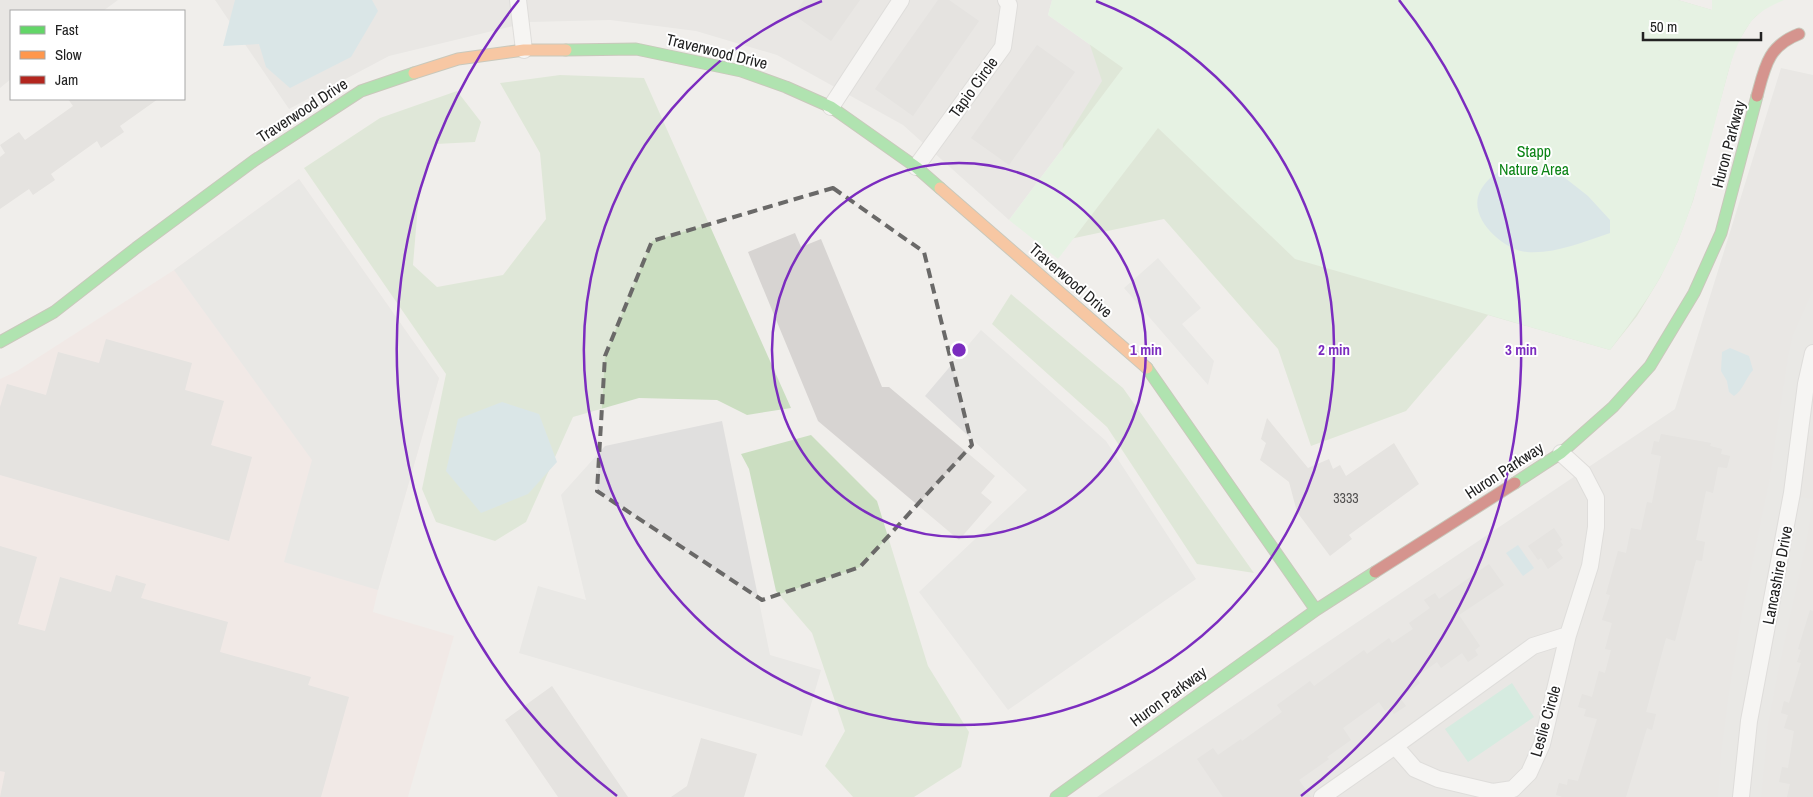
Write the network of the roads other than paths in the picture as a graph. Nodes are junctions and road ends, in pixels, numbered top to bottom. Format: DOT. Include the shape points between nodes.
graph roads {
  1 [pos="518,0"];
  2 [pos="901,0"];
  3 [pos="1006,0"];
  4 [pos="1806,35"];
  5 [pos="524,50"];
  6 [pos="831,107"];
  7 [pos="916,167"];
  8 [pos="0,342"];
  9 [pos="1813,353"];
  10 [pos="1561,452"];
  11 [pos="1316,610"];
  12 [pos="1568,635"];
  13 [pos="1395,746"];
  14 [pos="1056,797"];
  15 [pos="1322,797"];
  16 [pos="1741,797"];
  1 -- 5 [label="street"];
  2 -- 6 [label="street"];
  3 -- 7 [label="street, Tapio Circle" via="1009,5 1003,47"];
  4 -- 10 [label="street, Huron Parkway" via="1784,40 1773,50 1765,67 1721,233 1694,293 1650,366 1613,407"];
  5 -- 6 [label="street, Traverwood Drive" via="636,49 741,71 786,86"];
  5 -- 8 [label="street, Traverwood Drive" via="458,59 361,92 254,160 54,312"];
  6 -- 7 [label="street, Traverwood Drive"];
  7 -- 11 [label="street, Traverwood Drive" via="1148,370"];
  9 -- 16 [label="street, Lancashire Drive" via="1792,493 1749,721"];
  10 -- 11 [label="street, Huron Parkway"];
  10 -- 12 [label="street, Leslie Circle" via="1583,473 1596,498 1596,527 1590,566"];
  11 -- 14 [label="street, Huron Parkway"];
  12 -- 13 [label="street" via="1533,646"];
  12 -- 13 [label="street, Leslie Circle" via="1542,744 1529,773 1513,790 1494,792 1438,779 1415,769"];
  13 -- 15 [label="street"];
}
